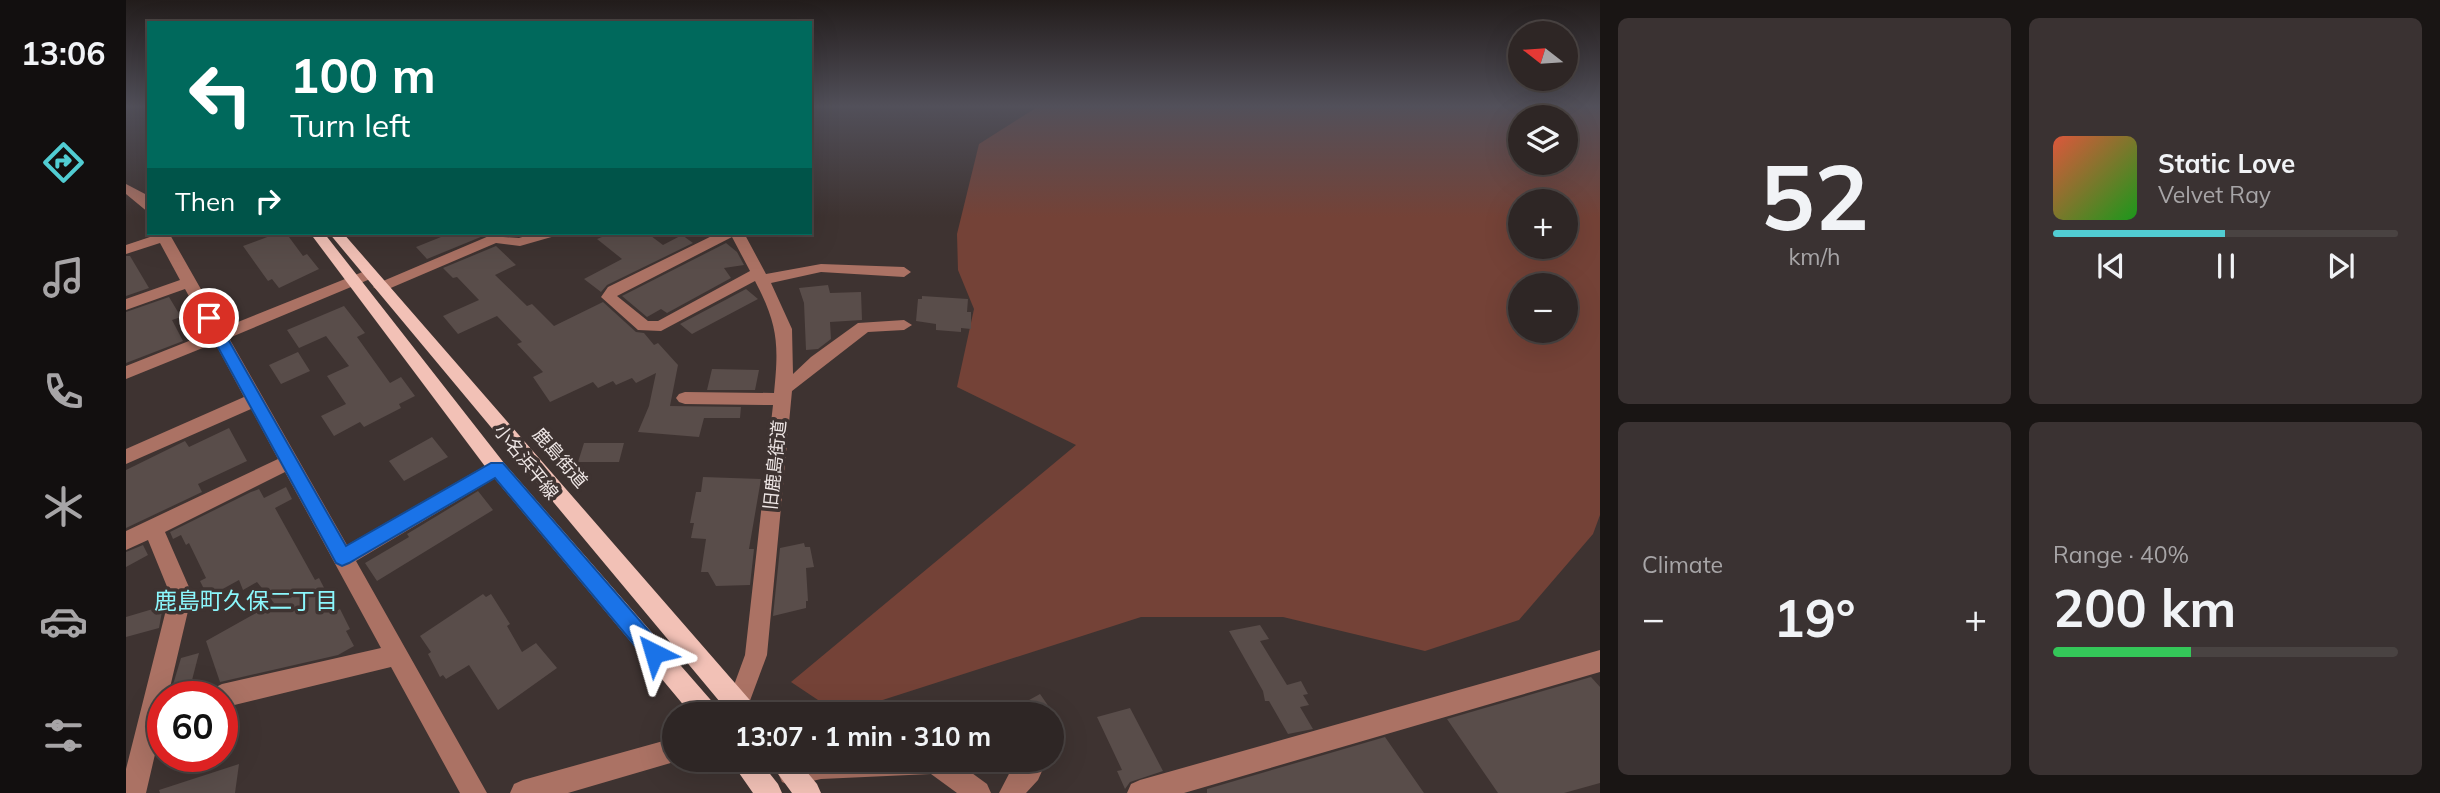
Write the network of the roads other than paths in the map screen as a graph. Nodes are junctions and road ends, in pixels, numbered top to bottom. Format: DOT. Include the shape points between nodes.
graph roads {
  1 [pos="126,188"];
  2 [pos="126,203"];
  3 [pos="145,204"];
  4 [pos="163,235"];
  5 [pos="319,235"];
  6 [pos="337,235"];
  7 [pos="543,235"];
  8 [pos="725,235"];
  9 [pos="738,235"];
  10 [pos="126,250"];
  11 [pos="904,272"];
  12 [pos="760,276"];
  13 [pos="369,280"];
  14 [pos="189,282"];
  15 [pos="126,305"];
  16 [pos="904,326"];
  17 [pos="219,335"];
  18 [pos="126,373"];
  19 [pos="783,394"];
  20 [pos="685,398"];
  21 [pos="255,400"];
  22 [pos="126,457"];
  23 [pos="289,462"];
  24 [pos="497,468"];
  25 [pos="153,528"];
  26 [pos="126,541"];
  27 [pos="342,558"];
  28 [pos="396,655"];
  29 [pos="1600,662"];
  30 [pos="163,681"];
  31 [pos="238,692"];
  32 [pos="697,702"];
  33 [pos="729,702"];
  34 [pos="740,702"];
  35 [pos="147,746"];
  36 [pos="662,753"];
  37 [pos="752,772"];
  38 [pos="791,772"];
  39 [pos="951,772"];
  40 [pos="1028,772"];
  41 [pos="133,793"];
  42 [pos="474,793"];
  43 [pos="523,793"];
  44 [pos="769,793"];
  45 [pos="808,793"];
  46 [pos="978,793"];
  47 [pos="1012,793"];
  48 [pos="1140,793"];
  1 -- 3 [label="street"];
  2 -- 3 [label="street"];
  4 -- 10 [label="street"];
  4 -- 14 [label="street"];
  5 -- 13 [label="main road, 小名浜平線"];
  6 -- 13 [label="main road, 鹿島街道"];
  7 -- 13 [label="street" via="520,242 494,239"];
  8 -- 12 [label="street" via="612,290 609,298 643,326 661,326"];
  9 -- 12 [label="street, 旧鹿島街道"];
  11 -- 12 [label="street" via="821,268"];
  12 -- 19 [label="street, 旧鹿島街道" via="784,329"];
  13 -- 17 [label="street"];
  13 -- 24 [label="main road, 小名浜平線"];
  13 -- 33 [label="main road, 鹿島街道"];
  14 -- 15 [label="street"];
  14 -- 17 [label="street"];
  16 -- 19 [label="street" via="864,327 822,357"];
  17 -- 18 [label="street"];
  17 -- 21 [label="street"];
  19 -- 20 [label="street"];
  19 -- 34 [label="street, 旧鹿島街道" via="756,655"];
  21 -- 22 [label="street"];
  21 -- 23 [label="street"];
  23 -- 25 [label="street"];
  23 -- 27 [label="street"];
  24 -- 27 [label="street"];
  24 -- 32 [label="main road, 小名浜平線"];
  25 -- 26 [label="street"];
  25 -- 30 [label="street" via="181,594"];
  27 -- 28 [label="street"];
  28 -- 31 [label="street"];
  28 -- 42 [label="street"];
  29 -- 48 [label="street"];
  35 -- 41 [label="street"];
  36 -- 43 [label="street"];
  37 -- 44 [label="main road"];
  38 -- 45 [label="main road"];
  39 -- 46 [label="street"];
  40 -- 47 [label="street"];
}
